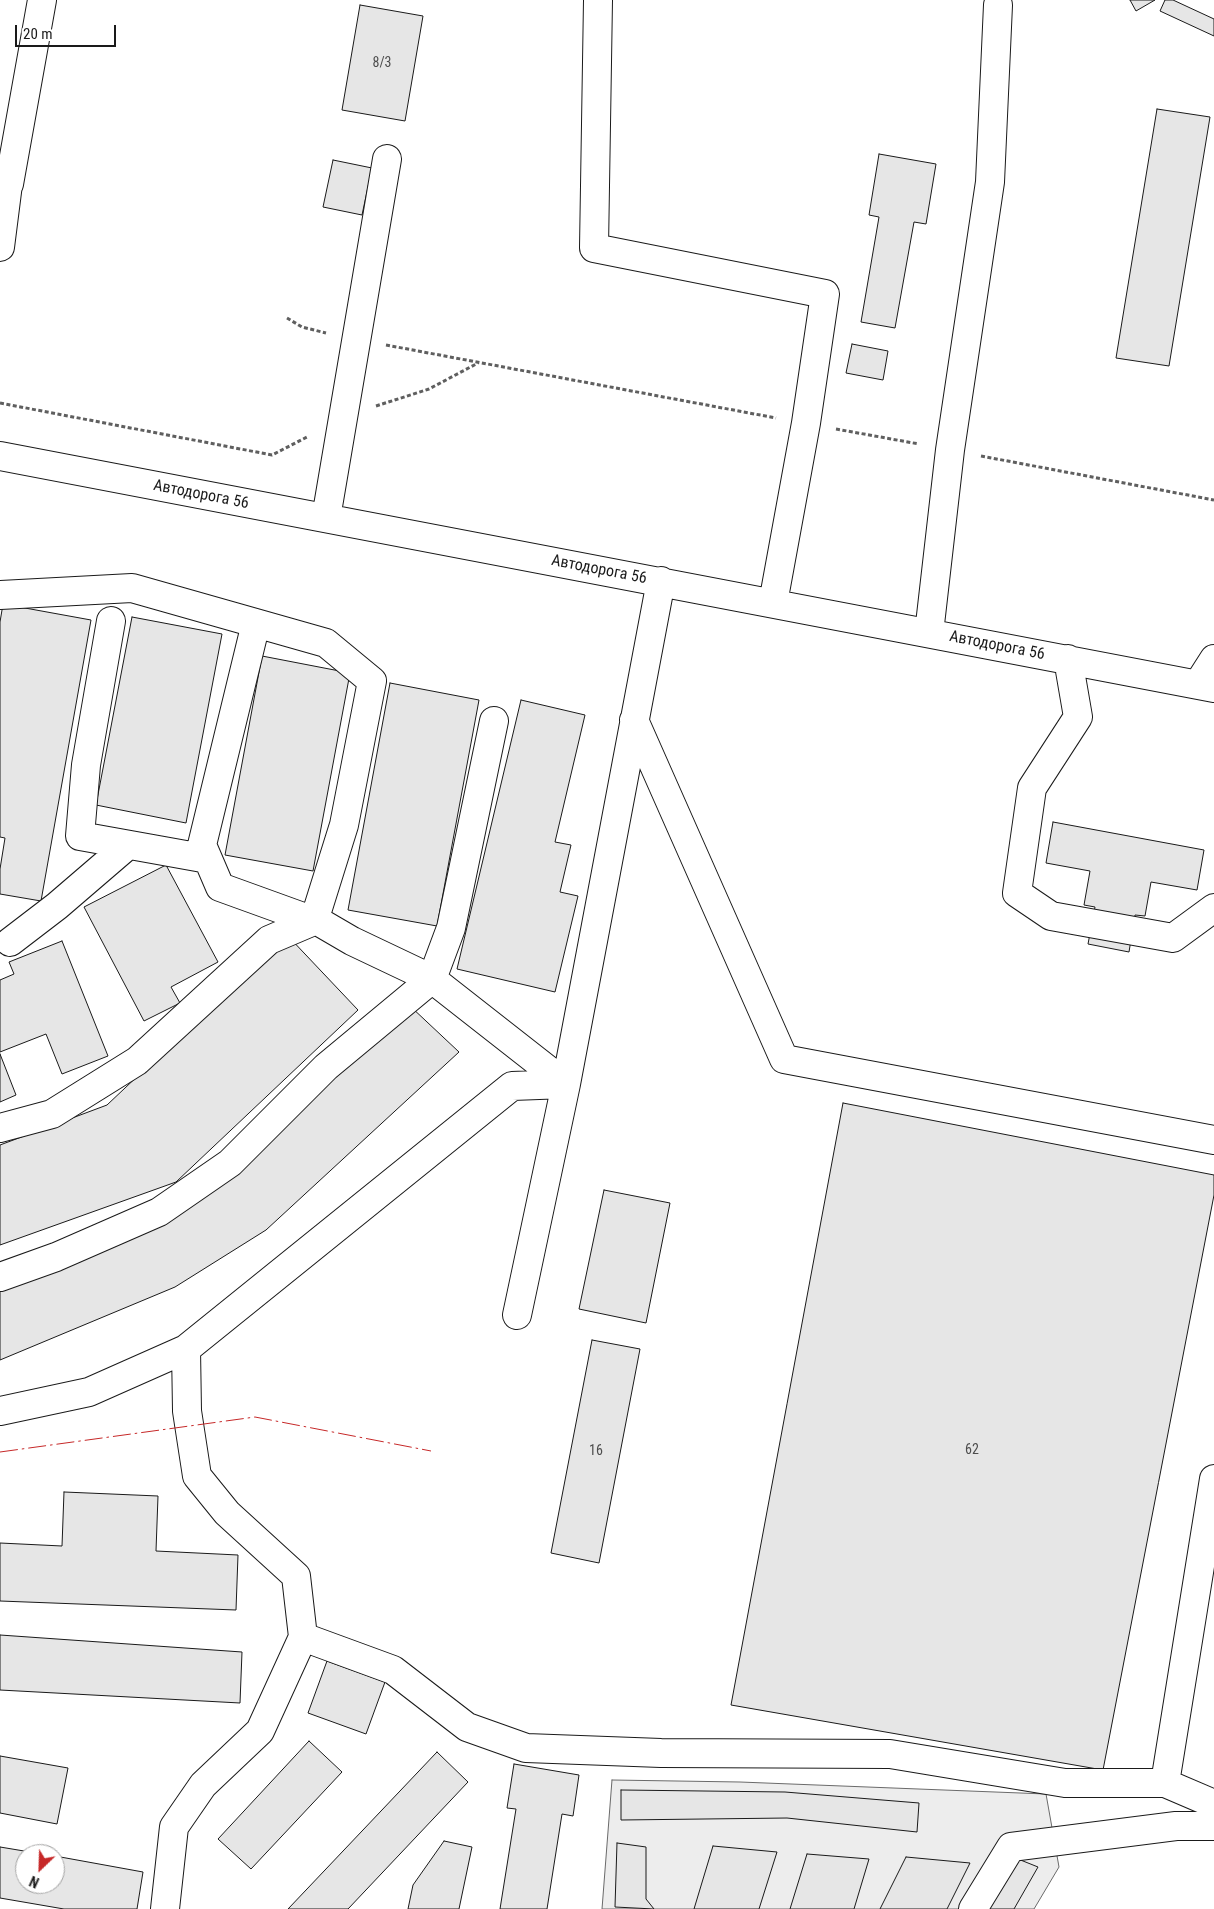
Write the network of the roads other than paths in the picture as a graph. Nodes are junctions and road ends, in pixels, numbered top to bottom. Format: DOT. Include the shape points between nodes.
graph roads {
  1 [pos="42,0"];
  2 [pos="598,0"];
  3 [pos="998,5"];
  4 [pos="386,158"];
  5 [pos="4,183"];
  6 [pos="0,247"];
  7 [pos="0,456"];
  8 [pos="326,518"];
  9 [pos="661,581"];
  10 [pos="0,595"];
  11 [pos="773,603"];
  12 [pos="111,621"];
  13 [pos="256,624"];
  14 [pos="929,633"];
  15 [pos="1068,659"];
  16 [pos="1214,659"];
  17 [pos="1206,686"];
  18 [pos="634,720"];
  19 [pos="494,721"];
  20 [pos="128,845"];
  21 [pos="208,859"];
  22 [pos="1214,908"];
  23 [pos="314,921"];
  24 [pos="10,942"];
  25 [pos="432,979"];
  26 [pos="566,1084"];
  27 [pos="0,1128"];
  28 [pos="1214,1140"];
  29 [pos="0,1278"];
  30 [pos="517,1316"];
  31 [pos="186,1349"];
  32 [pos="0,1411"];
  33 [pos="1214,1479"];
  34 [pos="303,1637"];
  35 [pos="1165,1783"];
  36 [pos="1214,1804"];
  37 [pos="1214,1826"];
  38 [pos="165,1909"];
  39 [pos="973,1909"];
  1 -- 5 [label="street"];
  2 -- 11 [label="street" via="594,248 825,294 806,423"];
  3 -- 14 [label="street" via="990,182 950,450"];
  4 -- 8 [label="street"];
  5 -- 6 [label="street"];
  7 -- 8 [label="street, Автодорога 56"];
  8 -- 9 [label="street, Автодорога 56"];
  9 -- 11 [label="street, Автодорога 56"];
  9 -- 18 [label="street"];
  10 -- 13 [label="street" via="132,588"];
  11 -- 14 [label="street, Автодорога 56"];
  12 -- 20 [label="street" via="86,765 80,836"];
  13 -- 21 [label="street" via="202,845"];
  13 -- 23 [label="street" via="326,643 372,681 344,825"];
  14 -- 15 [label="street, Автодорога 56"];
  15 -- 17 [label="street, Автодорога 56"];
  15 -- 22 [label="street" via="1078,717 1032,788 1017,893 1051,916 1173,938"];
  16 -- 17 [label="street"];
  18 -- 26 [label="street"];
  18 -- 28 [label="street" via="784,1059"];
  19 -- 25 [label="street" via="451,928"];
  20 -- 21 [label="street"];
  20 -- 24 [label="street"];
  21 -- 23 [label="street" via="220,887"];
  23 -- 25 [label="street"];
  23 -- 27 [label="street" via="269,940 137,1061 52,1114"];
  25 -- 26 [label="street"];
  25 -- 29 [label="street" via="326,1067 230,1163 159,1212"];
  26 -- 30 [label="street"];
  26 -- 31 [label="street" via="512,1086"];
  31 -- 32 [label="street" via="89,1392"];
  31 -- 34 [label="street" via="187,1411 197,1476 227,1513 296,1576"];
  33 -- 35 [label="street"];
  34 -- 35 [label="street" via="393,1670 467,1727 526,1748 660,1753 890,1754 1065,1782"];
  34 -- 38 [label="street" via="260,1731 203,1785 174,1827"];
  35 -- 36 [label="street"];
  37 -- 39 [label="street" via="1176,1826 1011,1846"];
}
